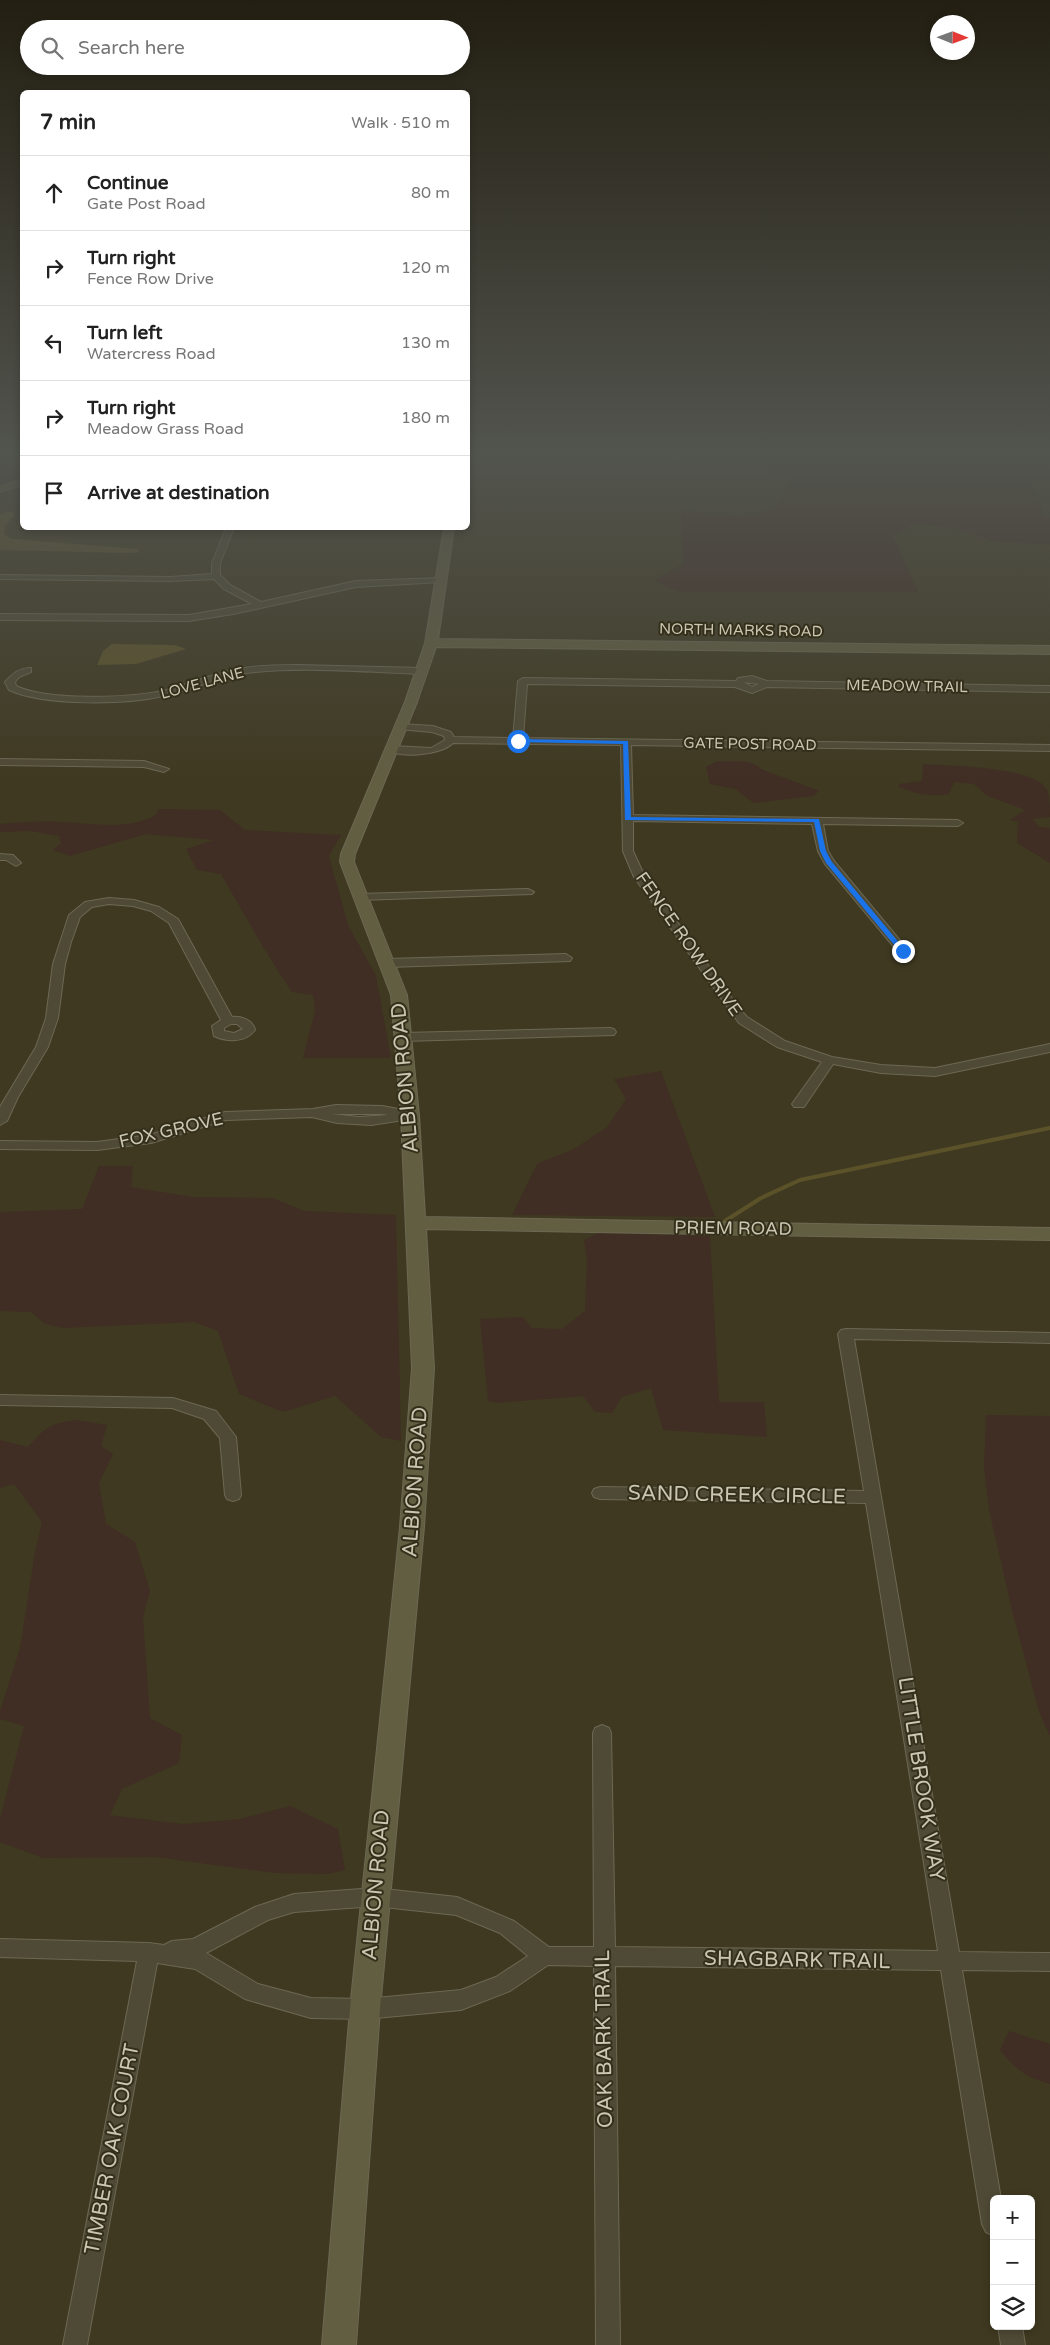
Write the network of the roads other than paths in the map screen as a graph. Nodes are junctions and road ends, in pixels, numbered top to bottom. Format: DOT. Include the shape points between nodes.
graph roads {
  1 [pos="216,564"];
  2 [pos="443,564"];
  3 [pos="216,576"];
  4 [pos="0,578"];
  5 [pos="441,580"];
  6 [pos="260,605"];
  7 [pos="0,617"];
  8 [pos="431,643"];
  9 [pos="1050,650"];
  10 [pos="28,670"];
  11 [pos="422,671"];
  12 [pos="1050,689"];
  13 [pos="401,727"];
  14 [pos="450,740"];
  15 [pos="518,741"];
  16 [pos="626,742"];
  17 [pos="1050,748"];
  18 [pos="391,749"];
  19 [pos="0,762"];
  20 [pos="164,769"];
  21 [pos="628,818"];
  22 [pos="817,820"];
  23 [pos="958,823"];
  24 [pos="0,857"];
  25 [pos="16,863"];
  26 [pos="528,892"];
  27 [pos="360,896"];
  28 [pos="903,951"];
  29 [pos="566,958"];
  30 [pos="388,963"];
  31 [pos="228,1021"];
  32 [pos="610,1032"];
  33 [pos="402,1037"];
  34 [pos="1050,1048"];
  35 [pos="830,1060"];
  36 [pos="799,1104"];
  37 [pos="410,1115"];
  38 [pos="0,1121"];
  39 [pos="0,1145"];
  40 [pos="415,1223"];
  41 [pos="1050,1234"];
  42 [pos="1050,1338"];
  43 [pos="0,1400"];
  44 [pos="600,1493"];
  45 [pos="233,1495"];
  46 [pos="874,1497"];
  47 [pos="602,1733"];
  48 [pos="375,1897"];
  49 [pos="0,1948"];
  50 [pos="149,1952"];
  51 [pos="545,1956"];
  52 [pos="603,1957"];
  53 [pos="951,1962"];
  54 [pos="1050,1962"];
  55 [pos="365,2009"];
  56 [pos="990,2200"];
  57 [pos="1011,2330"];
  58 [pos="75,2345"];
  59 [pos="339,2345"];
  60 [pos="608,2345"];
  61 [pos="1013,2345"];
  1 -- 3 [label="street"];
  2 -- 5 [label="street, ALBION ROAD"];
  3 -- 4 [label="street" via="170,579"];
  3 -- 6 [label="street" via="227,587"];
  5 -- 6 [label="street" via="356,584"];
  5 -- 8 [label="street, ALBION ROAD"];
  6 -- 7 [label="street" via="215,615 173,619"];
  8 -- 9 [label="street, NORTH MARKS ROAD"];
  8 -- 11 [label="street, ALBION ROAD"];
  10 -- 11 [label="street, LOVE LANE" via="10,682 12,688 20,693 122,698 160,694 226,674 255,669"];
  11 -- 13 [label="street, ALBION ROAD"];
  12 -- 15 [label="street, MEADOW TRAIL" via="764,684 748,679 737,684 523,681"];
  13 -- 14 [label="street, GATE POST ROAD" via="439,730 448,734"];
  13 -- 18 [label="street, ALBION ROAD"];
  14 -- 15 [label="street, GATE POST ROAD"];
  14 -- 18 [label="street, GATE POST ROAD" via="443,747 428,750"];
  15 -- 16 [label="street, GATE POST ROAD"];
  16 -- 17 [label="street, GATE POST ROAD"];
  16 -- 21 [label="street, FENCE ROW DRIVE"];
  18 -- 27 [label="street, ALBION ROAD" via="348,858 348,868"];
  19 -- 20 [label="street" via="144,764"];
  21 -- 22 [label="street"];
  21 -- 35 [label="street, FENCE ROW DRIVE" via="628,851 634,866 734,1010 743,1020 781,1044"];
  22 -- 23 [label="street"];
  22 -- 28 [label="street" via="823,851 829,862"];
  24 -- 25 [label="street" via="9,857"];
  26 -- 27 [label="street"];
  27 -- 30 [label="street, ALBION ROAD"];
  29 -- 30 [label="street"];
  30 -- 33 [label="street, ALBION ROAD" via="399,995"];
  31 -- 38 [label="street" via="174,921 155,909 134,903 109,901 89,904 75,915 65,942 52,1018 42,1047"];
  32 -- 33 [label="street"];
  33 -- 37 [label="street, ALBION ROAD"];
  34 -- 35 [label="street, FENCE ROW DRIVE" via="935,1072 881,1069"];
  35 -- 36 [label="street"];
  37 -- 39 [label="street, FOX GROVE" via="384,1121 335,1120 313,1113 225,1116 151,1139 97,1146"];
  37 -- 40 [label="street, ALBION ROAD"];
  40 -- 41 [label="street, PRIEM ROAD"];
  40 -- 48 [label="street, ALBION ROAD" via="423,1368 412,1527"];
  42 -- 46 [label="street, LITTLE BROOK WAY" via="846,1334"];
  43 -- 45 [label="street" via="173,1402 210,1415 228,1437"];
  44 -- 46 [label="street, SAND CREEK CIRCLE"];
  46 -- 53 [label="street, LITTLE BROOK WAY"];
  47 -- 52 [label="street, OAK BARK TRAIL"];
  48 -- 50 [label="street" via="294,1903 262,1913 196,1948"];
  48 -- 51 [label="street" via="457,1906 507,1927"];
  48 -- 55 [label="street, ALBION ROAD"];
  49 -- 50 [label="street"];
  50 -- 55 [label="street" via="200,1960 254,1992 311,2008"];
  50 -- 58 [label="street, TIMBER OAK COURT"];
  51 -- 52 [label="street, SHAGBARK TRAIL"];
  51 -- 55 [label="street" via="503,1984 461,2000"];
  52 -- 53 [label="street, SHAGBARK TRAIL"];
  52 -- 60 [label="street, OAK BARK TRAIL"];
  53 -- 54 [label="street, SHAGBARK TRAIL"];
  53 -- 56 [label="street, LITTLE BROOK WAY"];
  55 -- 59 [label="street, ALBION ROAD"];
  57 -- 61 [label="street"];
}
